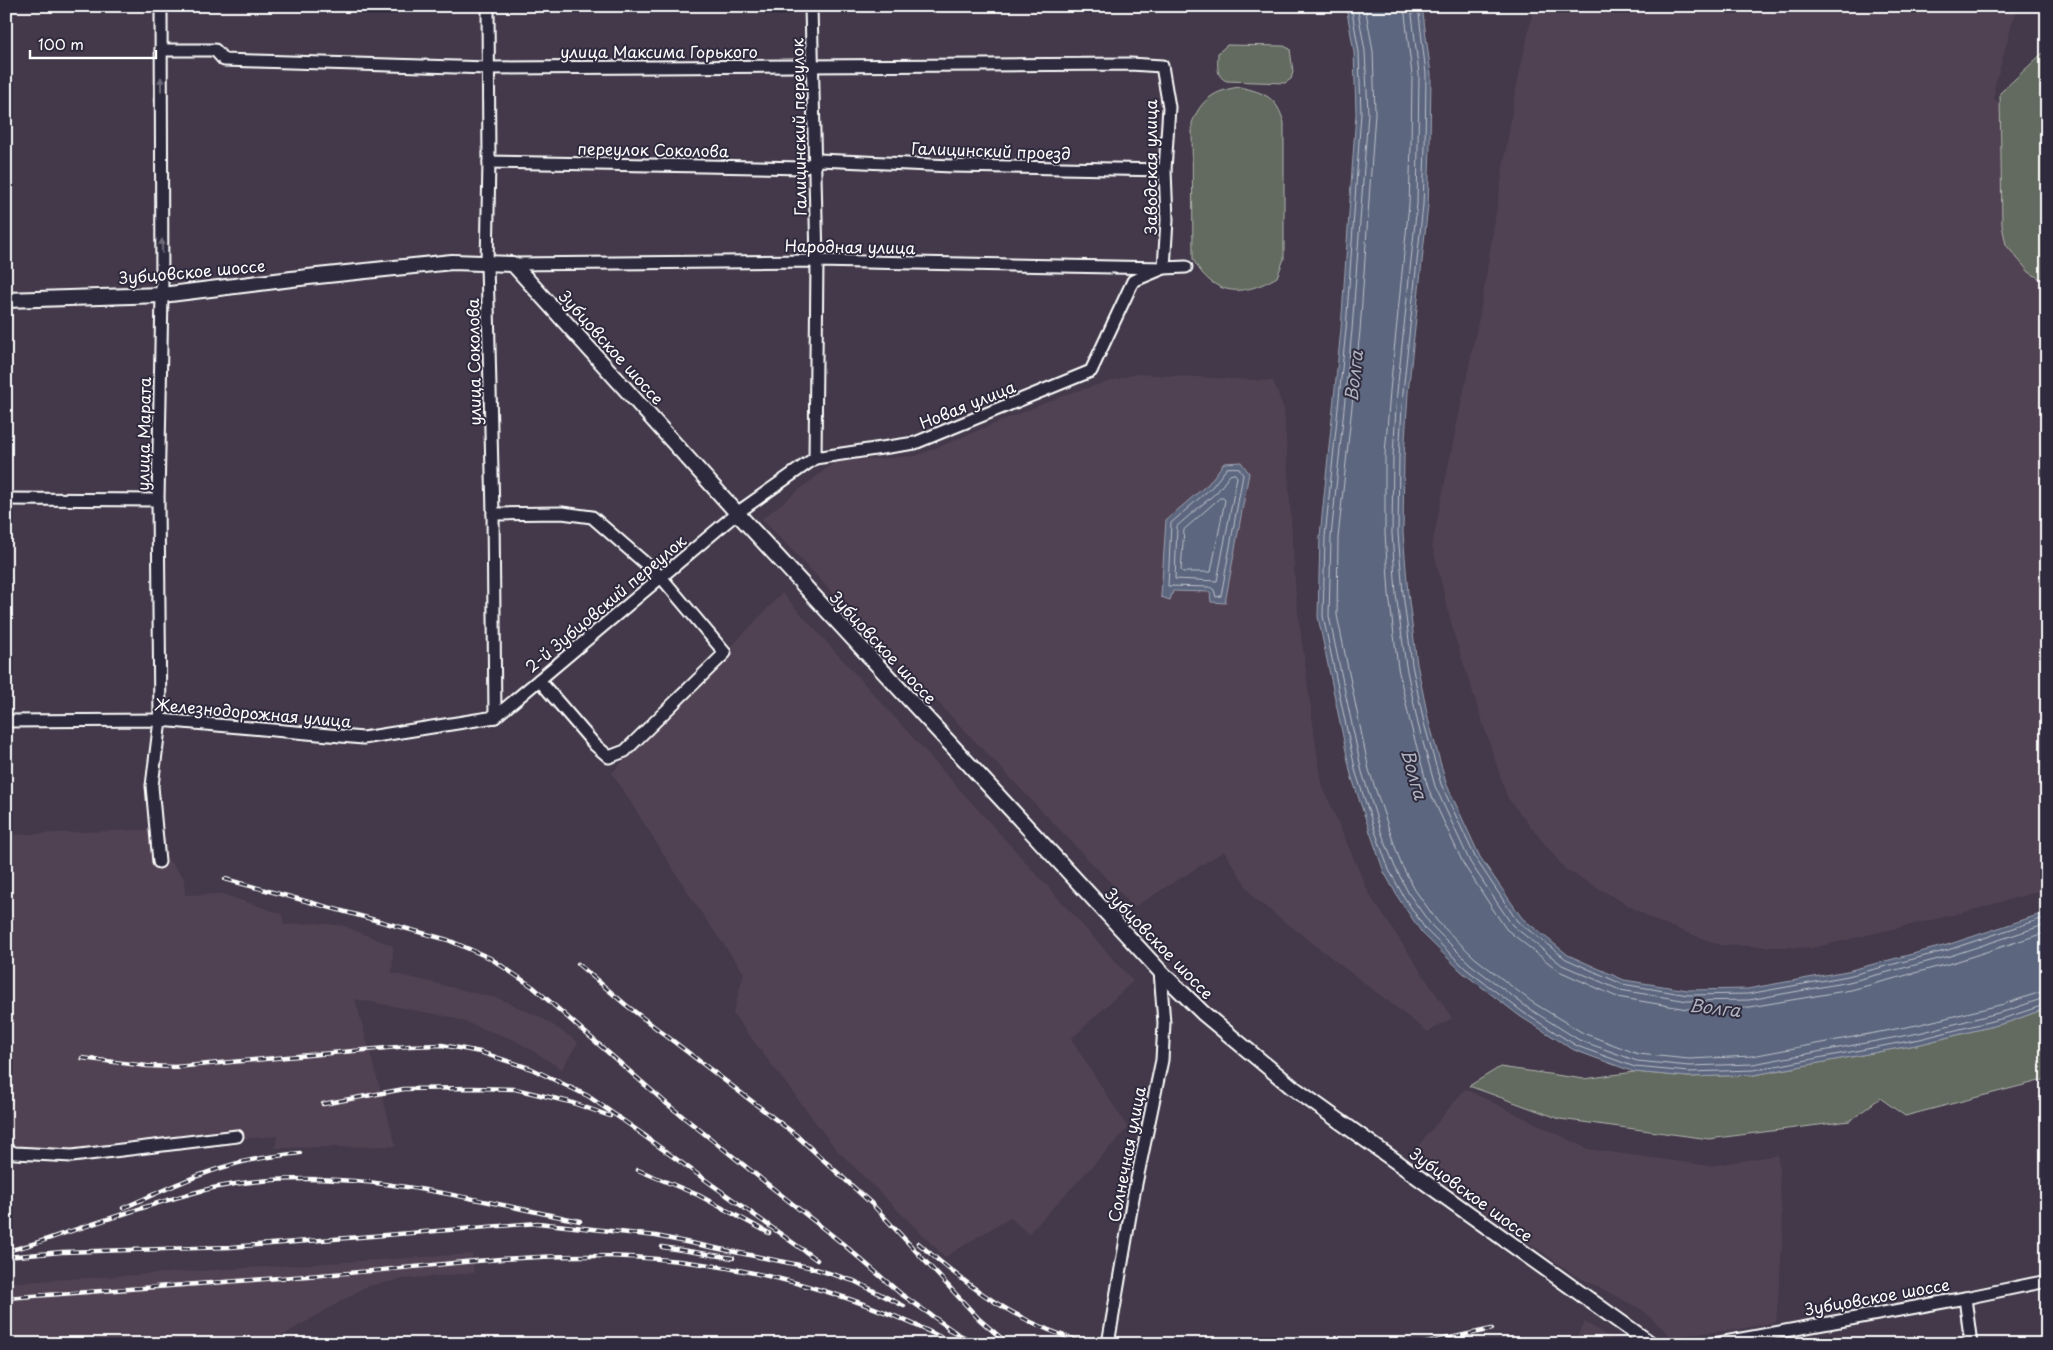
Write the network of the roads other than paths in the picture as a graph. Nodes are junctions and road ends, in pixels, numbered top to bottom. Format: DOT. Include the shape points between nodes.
graph roads {
  1 [pos="162,6"];
  2 [pos="488,6"];
  3 [pos="812,6"];
  4 [pos="161,50"];
  5 [pos="812,66"];
  6 [pos="1162,66"];
  7 [pos="489,68"];
  8 [pos="816,161"];
  9 [pos="489,162"];
  10 [pos="1165,170"];
  11 [pos="817,261"];
  12 [pos="487,263"];
  13 [pos="514,264"];
  14 [pos="1186,267"];
  15 [pos="1164,268"];
  16 [pos="162,295"];
  17 [pos="6,300"];
  18 [pos="815,458"];
  19 [pos="6,498"];
  20 [pos="158,500"];
  21 [pos="737,513"];
  22 [pos="493,514"];
  23 [pos="661,577"];
  24 [pos="539,680"];
  25 [pos="495,717"];
  26 [pos="160,720"];
  27 [pos="6,721"];
  28 [pos="159,862"];
  29 [pos="1160,970"];
  30 [pos="237,1136"];
  31 [pos="6,1150"];
  32 [pos="2047,1281"];
  33 [pos="1965,1298"];
  34 [pos="1108,1344"];
  35 [pos="1651,1344"];
  36 [pos="1714,1344"];
  37 [pos="1971,1344"];
  1 -- 4 [label="street, улица Марата"];
  2 -- 7 [label="street, улица Соколова"];
  3 -- 5 [label="street, Галицинский переулок"];
  4 -- 7 [label="street, улица Максима Горького" via="215,50 224,60"];
  16 -- 4 [label="street, улица Марата, one-way"];
  5 -- 6 [label="street, улица Максима Горького"];
  5 -- 7 [label="street, улица Максима Горького"];
  5 -- 8 [label="street, Галицинский переулок"];
  6 -- 10 [label="street, Заводская улица" via="1169,106"];
  7 -- 9 [label="street, улица Соколова"];
  8 -- 9 [label="street, переулок Соколова" via="803,168"];
  8 -- 10 [label="street, Галицинский проезд"];
  8 -- 11 [label="street, Галицинский переулок"];
  9 -- 12 [label="street, улица Соколова"];
  10 -- 15 [label="street, Заводская улица" via="1167,220"];
  11 -- 13 [label="street, Народная улица"];
  11 -- 15 [label="street, Народная улица"];
  11 -- 18 [label="street, Галицинский переулок"];
  12 -- 13 [label="main road, Зубцовское шоссе"];
  12 -- 16 [label="main road, Зубцовское шоссе" via="452,262 388,268"];
  12 -- 22 [label="street, улица Соколова"];
  13 -- 21 [label="main road, Зубцовское шоссе"];
  14 -- 15 [label="street, Народная улица"];
  15 -- 18 [label="street, Новая улица" via="1133,280 1091,371 915,443"];
  16 -- 17 [label="main road, Зубцовское шоссе"];
  16 -- 20 [label="street, улица Марата"];
  18 -- 21 [label="street, Новая улица"];
  19 -- 20 [label="street"];
  20 -- 26 [label="street, улица Марата"];
  21 -- 23 [label="street, 2-й Зубцовский переулок"];
  21 -- 29 [label="main road, Зубцовское шоссе"];
  22 -- 23 [label="street" via="562,513 592,517"];
  22 -- 25 [label="street, улица Соколова"];
  23 -- 24 [label="street, 2-й Зубцовский переулок"];
  23 -- 24 [label="street" via="725,654 624,751 609,757"];
  24 -- 25 [label="street, 2-й Зубцовский переулок"];
  25 -- 26 [label="street, Железнодорожная улица" via="363,738"];
  26 -- 27 [label="street, Железнодорожная улица"];
  26 -- 28 [label="street, улица Марата" via="152,786"];
  29 -- 34 [label="street, Солнечная улица" via="1164,1023 1162,1060"];
  29 -- 35 [label="main road, Зубцовское шоссе" via="1203,1013 1292,1087"];
  30 -- 31 [label="street" via="72,1156"];
  32 -- 33 [label="street, Зубцовское шоссе"];
  33 -- 36 [label="street, Зубцовское шоссе"];
  33 -- 37 [label="street"];
}
